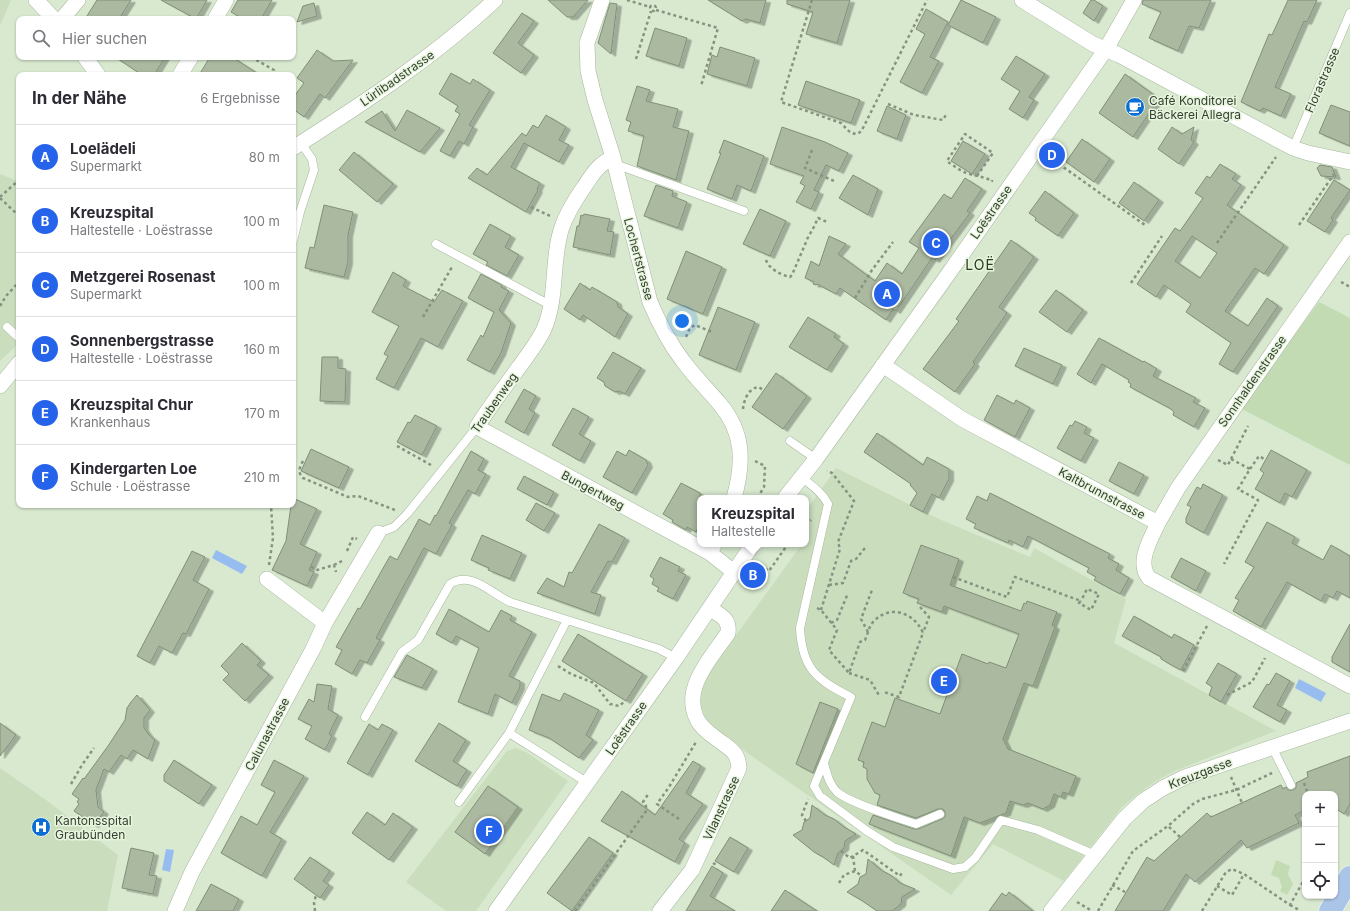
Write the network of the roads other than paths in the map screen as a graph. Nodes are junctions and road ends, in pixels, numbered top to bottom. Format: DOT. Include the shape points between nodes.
graph roads {
  1 [pos="36,0"];
  2 [pos="78,0"];
  3 [pos="226,0"];
  4 [pos="602,0"];
  5 [pos="1022,0"];
  6 [pos="1134,0"];
  7 [pos="486,3"];
  8 [pos="1350,13"];
  9 [pos="51,16"];
  10 [pos="65,16"];
  11 [pos="217,16"];
  12 [pos="1106,49"];
  13 [pos="88,60"];
  14 [pos="189,60"];
  15 [pos="96,72"];
  16 [pos="182,72"];
  17 [pos="297,145"];
  18 [pos="1289,145"];
  19 [pos="614,160"];
  20 [pos="1347,162"];
  21 [pos="744,211"];
  22 [pos="296,229"];
  23 [pos="1350,242"];
  24 [pos="436,244"];
  25 [pos="550,305"];
  26 [pos="7,328"];
  27 [pos="16,336"];
  28 [pos="883,365"];
  29 [pos="16,367"];
  30 [pos="0,386"];
  31 [pos="477,427"];
  32 [pos="790,441"];
  33 [pos="816,460"];
  34 [pos="801,477"];
  35 [pos="734,495"];
  36 [pos="787,495"];
  37 [pos="1158,523"];
  38 [pos="378,534"];
  39 [pos="697,541"];
  40 [pos="751,547"];
  41 [pos="712,549"];
  42 [pos="735,572"];
  43 [pos="267,579"];
  44 [pos="711,608"];
  45 [pos="567,620"];
  46 [pos="325,623"];
  47 [pos="676,658"];
  48 [pos="1350,686"];
  49 [pos="365,717"];
  50 [pos="1350,721"];
  51 [pos="509,733"];
  52 [pos="1272,747"];
  53 [pos="824,764"];
  54 [pos="588,783"];
  55 [pos="1291,785"];
  56 [pos="459,802"];
  57 [pos="940,814"];
  58 [pos="1096,855"];
  59 [pos="1350,877"];
  60 [pos="175,911"];
  61 [pos="496,911"];
  62 [pos="660,911"];
  63 [pos="1051,911"];
  64 [pos="1330,911"];
  1 -- 9 [label="street"];
  2 -- 10 [label="street"];
  3 -- 11 [label="street"];
  4 -- 19 [label="street, Lochertstrasse" via="587,43 588,71"];
  5 -- 12 [label="street" via="1093,44"];
  6 -- 12 [label="street, Loëstrasse"];
  7 -- 17 [label="street, Lürlibadstrasse" via="433,53 402,77"];
  8 -- 18 [label="lane, Florastrasse"];
  12 -- 18 [label="street"];
  12 -- 28 [label="street, Loëstrasse"];
  13 -- 15 [label="street"];
  14 -- 16 [label="street"];
  17 -- 22 [label="lane" via="312,158 314,170"];
  18 -- 20 [label="street"];
  19 -- 21 [label="lane"];
  19 -- 25 [label="street, Traubenweg" via="598,166 564,220"];
  19 -- 35 [label="street, Lochertstrasse" via="650,302 667,338 701,384 719,403 737,431 741,453"];
  23 -- 37 [label="street, Sonnhaldenstrasse" via="1203,451"];
  24 -- 25 [label="lane"];
  25 -- 31 [label="street, Traubenweg" via="548,317 531,351"];
  26 -- 27 [label="lane"];
  28 -- 33 [label="street, Loëstrasse"];
  28 -- 37 [label="street, Kaltbrunnstrasse" via="962,419"];
  29 -- 30 [label="street"];
  31 -- 38 [label="lane, Traubenweg" via="407,514 394,527"];
  31 -- 39 [label="street, Bungertweg"];
  32 -- 33 [label="lane"];
  33 -- 34 [label="street, Loëstrasse"];
  34 -- 36 [label="street, Loëstrasse"];
  34 -- 53 [label="lane" via="819,491 828,504 800,628 800,644 812,671 830,686 852,697"];
  37 -- 48 [label="street, Kaltbrunnstrasse" via="1144,558 1146,574 1154,581"];
  38 -- 46 [label="street, Traubenweg"];
  40 -- 42 [label="street, Loëstrasse"];
  41 -- 42 [label="street"];
  42 -- 44 [label="street, Loëstrasse"];
  43 -- 46 [label="street"];
  44 -- 47 [label="street, Loëstrasse"];
  44 -- 62 [label="street, Vilanstrasse" via="726,620 729,626 728,633 698,677 693,705 698,721 708,733 734,751 739,768 692,870"];
  45 -- 47 [label="lane" via="659,649"];
  45 -- 49 [label="lane" via="510,602 471,580 455,581 450,584 418,640 402,652"];
  45 -- 51 [label="lane"];
  46 -- 60 [label="street, Calunastrasse" via="192,872"];
  47 -- 54 [label="street, Loëstrasse"];
  50 -- 52 [label="street, Kreuzgasse"];
  51 -- 54 [label="lane"];
  51 -- 56 [label="lane"];
  52 -- 55 [label="lane"];
  52 -- 58 [label="street, Kreuzgasse" via="1184,777 1163,788 1143,801 1124,819"];
  53 -- 57 [label="lane" via="828,779 838,792 853,801 916,824"];
  53 -- 58 [label="lane" via="814,786 820,796 867,831 894,847 953,869 965,867 975,858 1001,820 1038,830"];
  54 -- 61 [label="street, Loëstrasse"];
  58 -- 63 [label="street, Kreuzgasse"];
  59 -- 64 [label="main road"];
}
